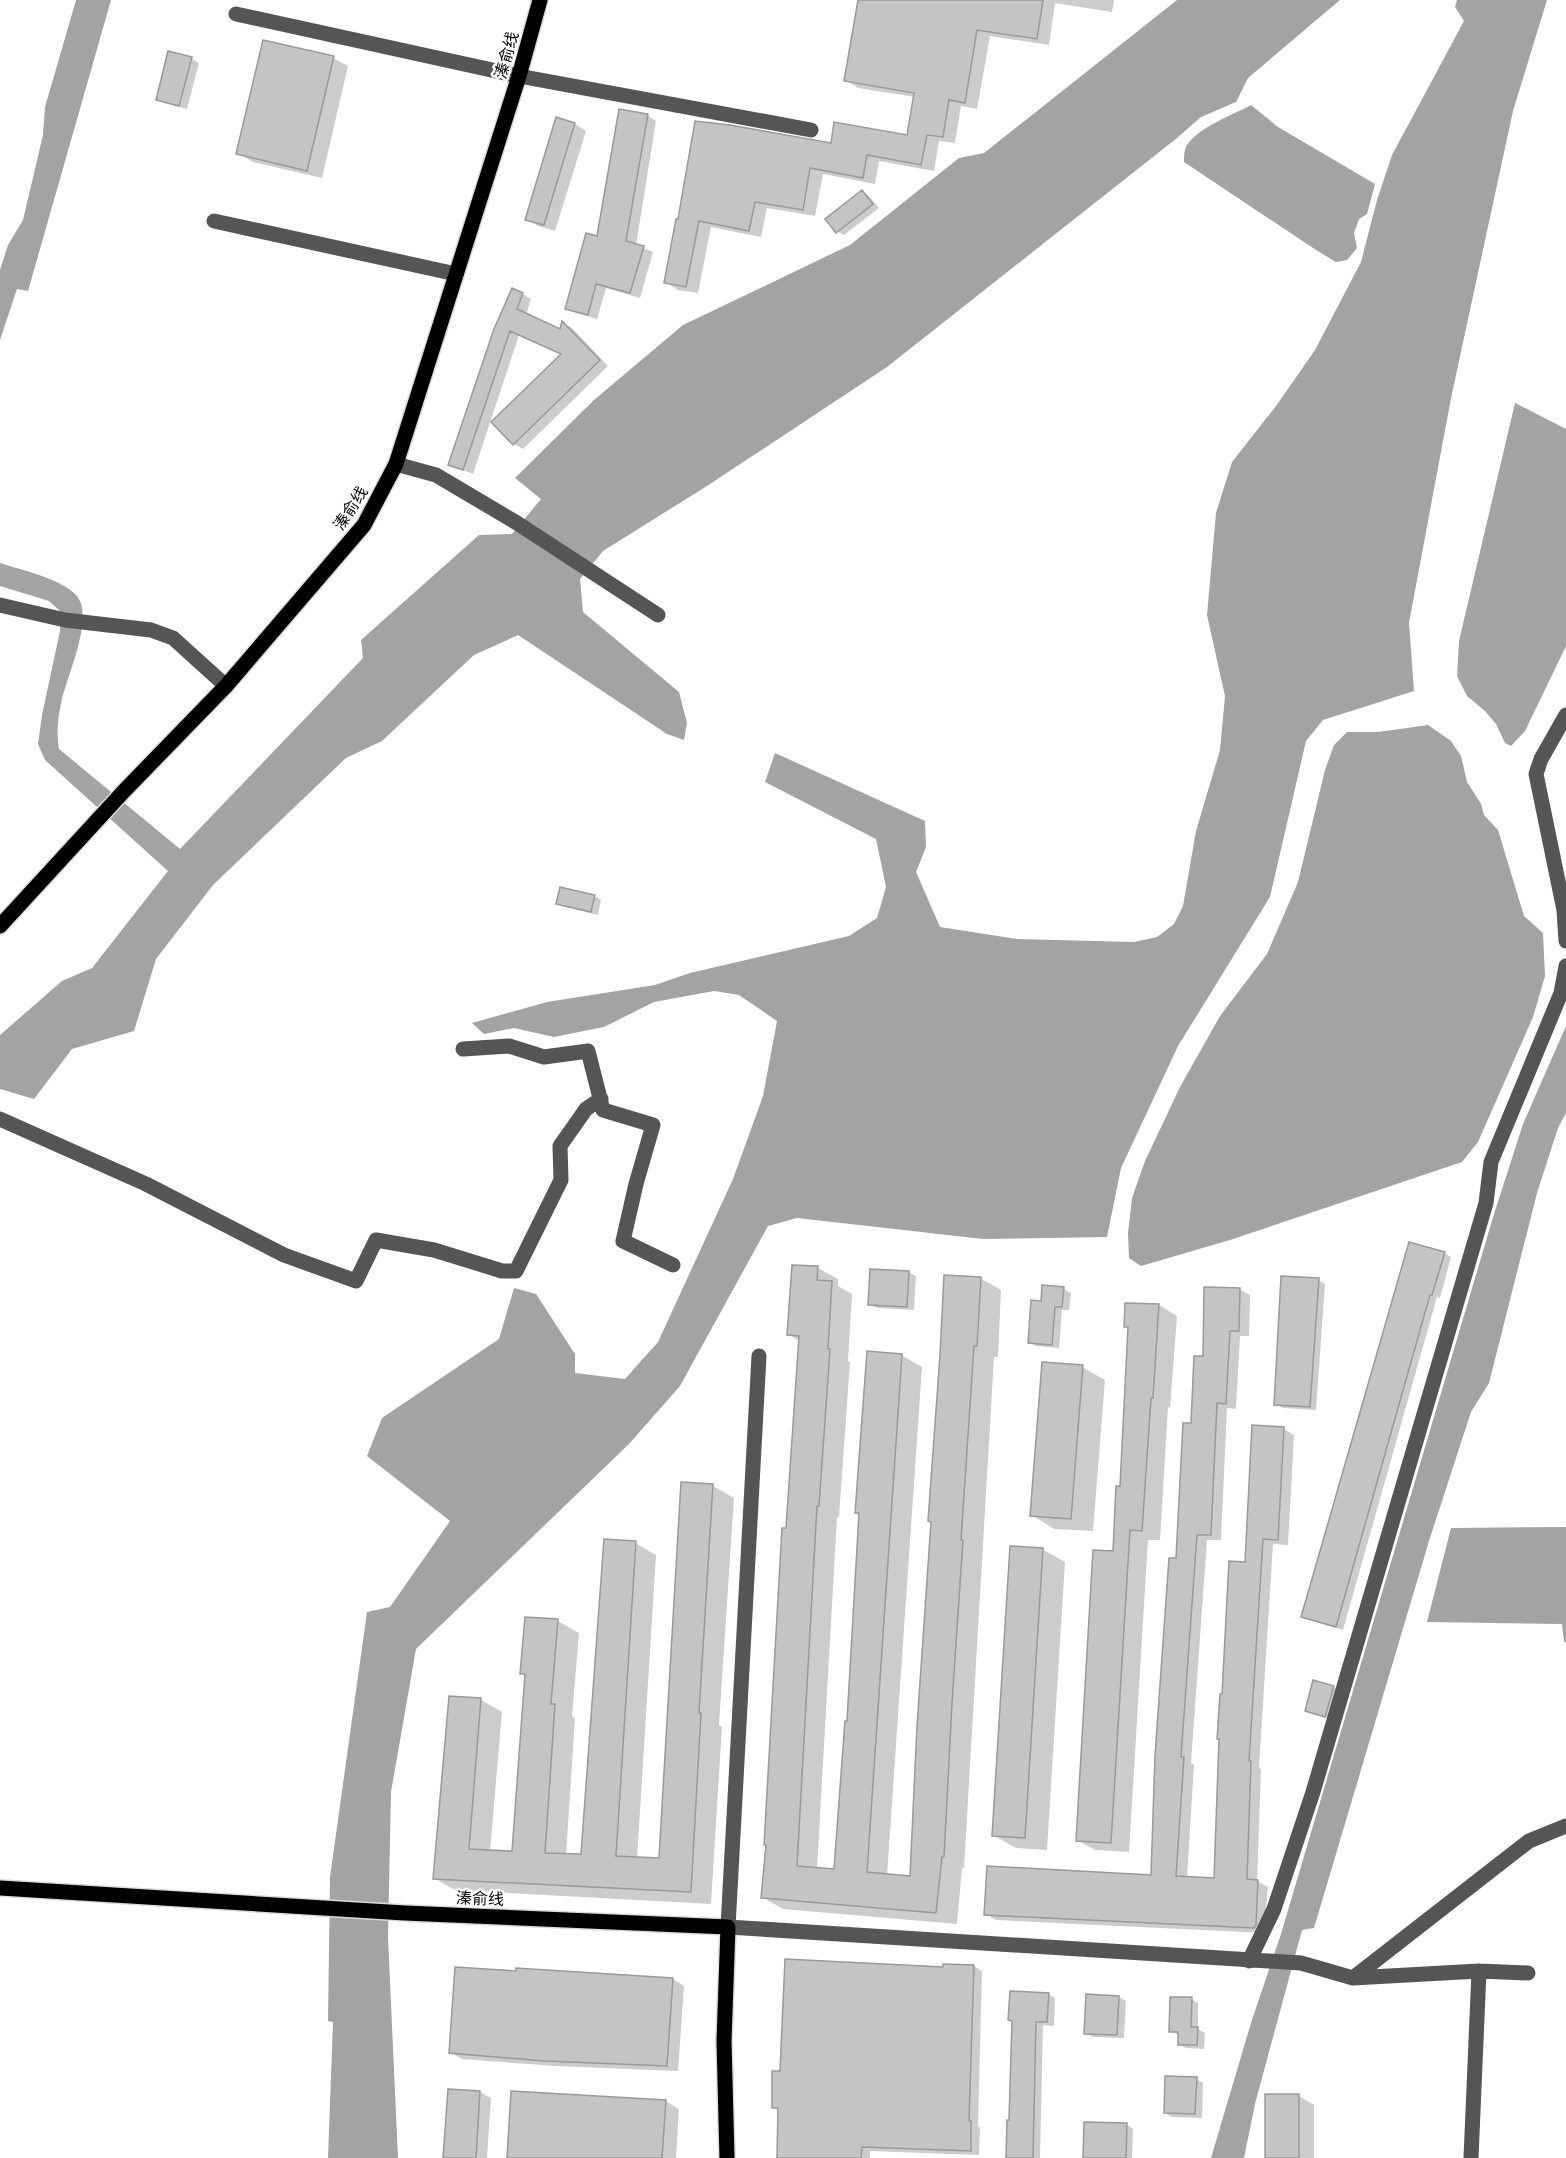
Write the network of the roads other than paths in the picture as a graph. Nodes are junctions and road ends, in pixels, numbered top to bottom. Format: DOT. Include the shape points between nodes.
graph roads {
  1 [pos="540,0"];
  2 [pos="236,14"];
  3 [pos="519,76"];
  4 [pos="811,129"];
  5 [pos="214,221"];
  6 [pos="456,274"];
  7 [pos="396,464"];
  8 [pos="0,605"];
  9 [pos="658,615"];
  10 [pos="226,686"];
  11 [pos="1566,715"];
  12 [pos="0,926"];
  13 [pos="1566,941"];
  14 [pos="1566,966"];
  15 [pos="463,1049"];
  16 [pos="601,1100"];
  17 [pos="1,1119"];
  18 [pos="673,1265"];
  19 [pos="759,1356"];
  20 [pos="1566,1826"];
  21 [pos="0,1888"];
  22 [pos="728,1926"];
  23 [pos="1257,1962"];
  24 [pos="1479,1971"];
  25 [pos="1528,1973"];
  26 [pos="1353,1978"];
  27 [pos="727,2158"];
  28 [pos="1471,2158"];
  1 -- 3 [label="main road, 溱俞线"];
  2 -- 3 [label="street"];
  3 -- 4 [label="street"];
  3 -- 6 [label="main road, 溱俞线"];
  5 -- 6 [label="street"];
  6 -- 7 [label="main road, 溱俞线"];
  7 -- 9 [label="street" via="436,475"];
  7 -- 10 [label="main road, 溱俞线" via="364,525"];
  8 -- 10 [label="street" via="65,620 151,630 173,638"];
  10 -- 12 [label="main road, 溱俞线"];
  11 -- 13 [label="street" via="1536,774 1564,910"];
  14 -- 23 [label="street" via="1561,993 1491,1162 1486,1203 1313,1792"];
  15 -- 16 [label="street" via="509,1046 544,1057 588,1051"];
  16 -- 17 [label="street" via="586,1109 560,1146 561,1180 516,1271 502,1271 434,1250 376,1240 356,1281 284,1255 146,1184"];
  16 -- 18 [label="street" via="603,1110 653,1125 623,1241"];
  19 -- 22 [label="street"];
  20 -- 26 [label="street" via="1528,1841"];
  21 -- 22 [label="main road, 溱俞线" via="405,1913"];
  22 -- 23 [label="street"];
  22 -- 27 [label="main road" via="724,2040"];
  23 -- 26 [label="street" via="1301,1964"];
  24 -- 25 [label="street"];
  24 -- 26 [label="street"];
  24 -- 28 [label="street"];
}
